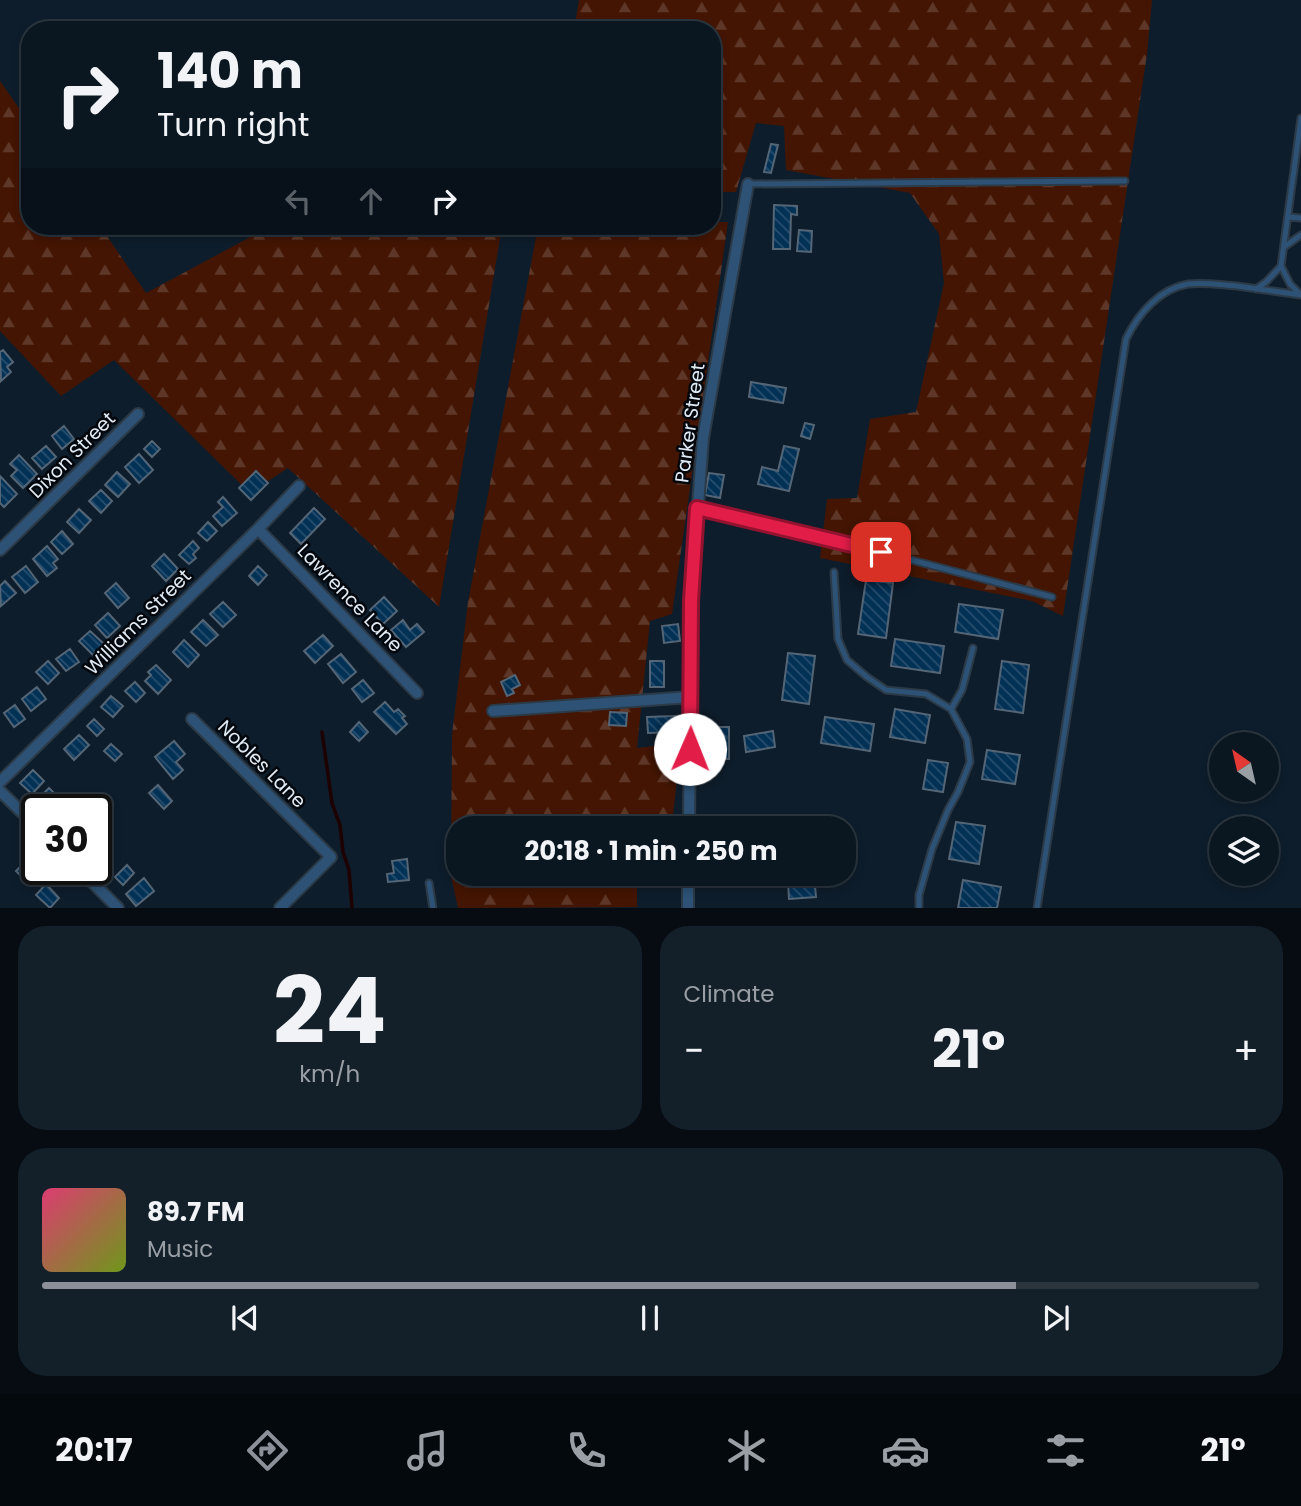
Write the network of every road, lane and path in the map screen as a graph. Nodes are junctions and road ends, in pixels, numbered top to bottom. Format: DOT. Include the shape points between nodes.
graph roads {
  1 [pos="1301,118"];
  2 [pos="1125,181"];
  3 [pos="748,184"];
  4 [pos="1288,217"];
  5 [pos="1301,219"];
  6 [pos="1301,236"];
  7 [pos="1284,247"];
  8 [pos="1281,266"];
  9 [pos="1256,289"];
  10 [pos="1301,295"];
  11 [pos="138,414"];
  12 [pos="299,485"];
  13 [pos="697,508"];
  14 [pos="258,529"];
  15 [pos="0,550"];
  16 [pos="834,572"];
  17 [pos="1052,597"];
  18 [pos="974,648"];
  19 [pos="418,692"];
  20 [pos="691,697"];
  21 [pos="951,709"];
  22 [pos="494,711"];
  23 [pos="192,719"];
  24 [pos="0,782"];
  25 [pos="0,791"];
  26 [pos="21,811"];
  27 [pos="689,816"];
  28 [pos="429,883"];
  29 [pos="95,885"];
  30 [pos="688,886"];
  31 [pos="118,908"];
  32 [pos="280,908"];
  33 [pos="433,908"];
  34 [pos="688,908"];
  35 [pos="919,908"];
  36 [pos="1037,908"];
  1 -- 4 [label="lane"];
  2 -- 3 [label="lane"];
  3 -- 13 [label="street, Parker Street" via="705,429"];
  4 -- 5 [label="lane"];
  4 -- 7 [label="lane"];
  6 -- 7 [label="lane"];
  7 -- 8 [label="lane"];
  8 -- 9 [label="lane"];
  8 -- 10 [label="lane"];
  9 -- 10 [label="lane"];
  9 -- 36 [label="lane" via="1208,283 1174,288 1141,313 1126,339"];
  11 -- 15 [label="street, Dixon Street"];
  12 -- 14 [label="street, Williams Street"];
  13 -- 17 [label="lane"];
  13 -- 20 [label="street, Parker Street"];
  14 -- 19 [label="street, Lawrence Lane"];
  14 -- 24 [label="street, Williams Street"];
  16 -- 21 [label="lane" via="838,639 847,660 886,690 926,694"];
  18 -- 21 [label="lane" via="962,690"];
  20 -- 22 [label="street"];
  20 -- 27 [label="street, Parker Street"];
  21 -- 35 [label="lane" via="967,738 970,762 932,849"];
  23 -- 32 [label="street, Nobles Lane" via="331,857"];
  25 -- 26 [label="street"];
  28 -- 33 [label="lane"];
  29 -- 31 [label="street"];
  30 -- 34 [label="street"];
}
